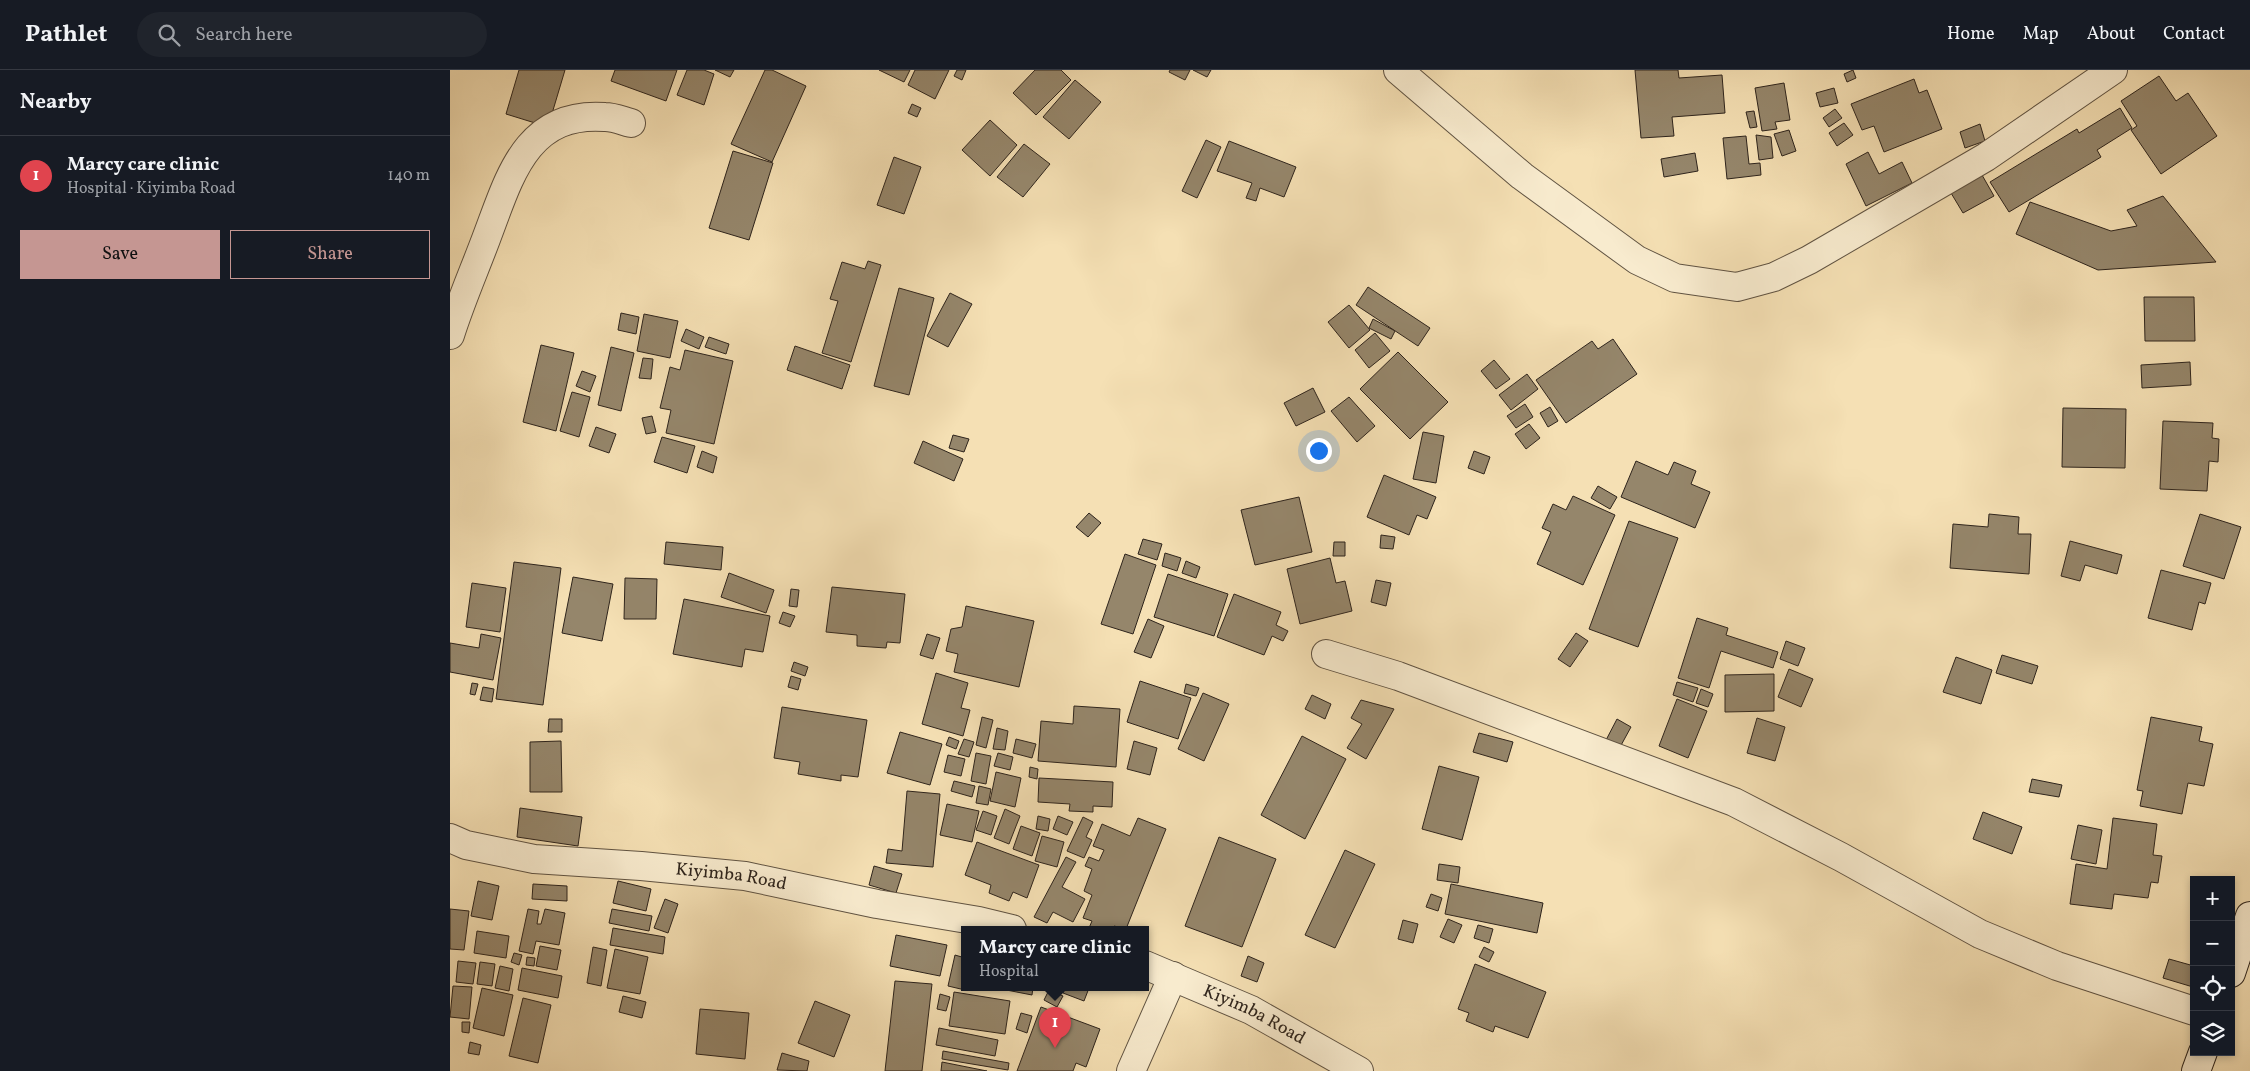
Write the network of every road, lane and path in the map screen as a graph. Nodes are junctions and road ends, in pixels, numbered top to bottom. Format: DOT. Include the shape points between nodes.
graph roads {
  1 [pos="1398,70"];
  2 [pos="2113,70"];
  3 [pos="631,123"];
  4 [pos="450,336"];
  5 [pos="1326,654"];
  6 [pos="450,838"];
  7 [pos="2250,916"];
  8 [pos="1000,926"];
  9 [pos="2233,966"];
  10 [pos="1149,967"];
  11 [pos="1173,976"];
  12 [pos="2190,1010"];
  13 [pos="2202,1056"];
  14 [pos="1131,1071"];
  15 [pos="1359,1071"];
  16 [pos="2196,1071"];
  1 -- 2 [label="street" via="1522,176 1637,260 1675,278 1737,287 1774,277 1808,260 1986,156"];
  3 -- 4 [label="street" via="605,117 581,118 558,123 530,143 520,156 500,203"];
  5 -- 12 [label="street" via="1398,676 1734,802 1980,934 2057,966"];
  6 -- 8 [label="street, Kiyimba Road" via="466,845 534,859 745,876"];
  7 -- 9 [label="street"];
  10 -- 11 [label="street, Kiyimba Road"];
  11 -- 14 [label="street"];
  11 -- 15 [label="street, Kiyimba Road" via="1251,1010"];
  13 -- 16 [label="street"];
}
